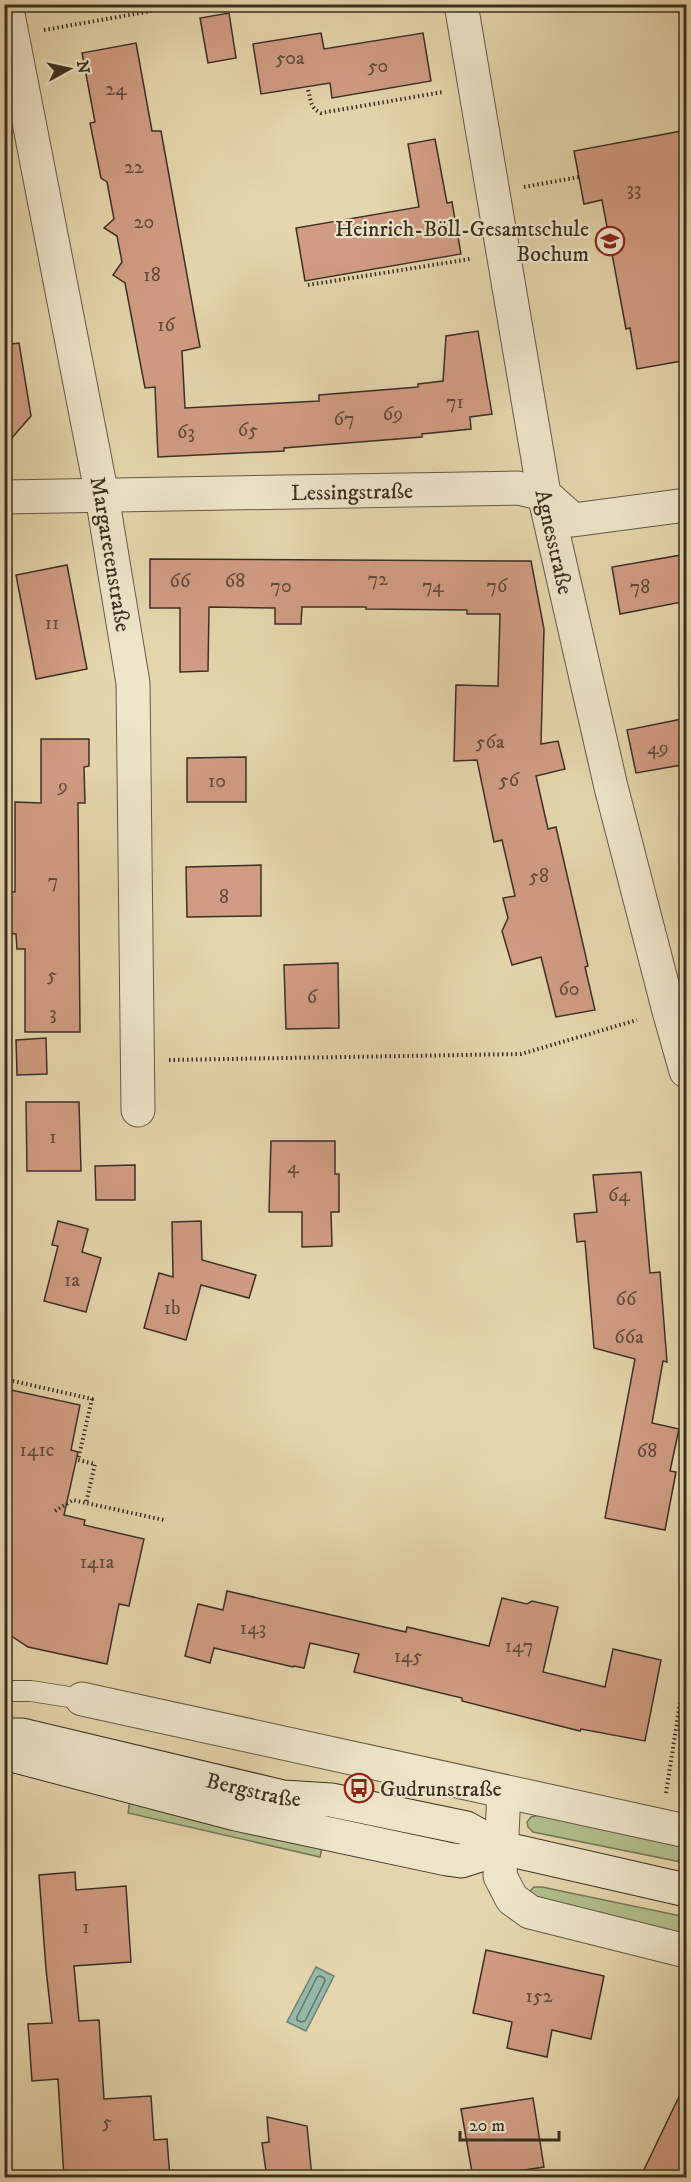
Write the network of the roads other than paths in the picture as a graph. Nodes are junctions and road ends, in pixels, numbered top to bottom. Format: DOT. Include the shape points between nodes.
graph roads {
  1 [pos="461,4"];
  2 [pos="8,25"];
  3 [pos="544,494"];
  4 [pos="102,496"];
  5 [pos="4,497"];
  6 [pos="687,505"];
  7 [pos="687,1071"];
  8 [pos="138,1110"];
  9 [pos="4,1691"];
  10 [pos="82,1699"];
  11 [pos="4,1735"];
  12 [pos="4,1753"];
  13 [pos="504,1792"];
  14 [pos="674,1828"];
  15 [pos="502,1848"];
  16 [pos="687,1890"];
  17 [pos="687,1951"];
  1 -- 3 [label="street, Agnesstraße"];
  2 -- 4 [label="street, Margaretenstraße"];
  3 -- 4 [label="street, Lessingstraße" via="518,488"];
  3 -- 6 [label="street" via="573,520"];
  3 -- 7 [label="street, Agnesstraße" via="611,787"];
  4 -- 5 [label="street, Lessingstraße"];
  4 -- 8 [label="street, Margaretenstraße" via="133,683"];
  9 -- 10 [label="lane"];
  10 -- 13 [label="street"];
  11 -- 15 [label="street, Bergstraße" via="22,1735 283,1797 331,1800 466,1828"];
  12 -- 15 [label="street, Bergstraße" via="236,1814 447,1859 461,1861"];
  13 -- 14 [label="street"];
  13 -- 15 [label="street"];
  15 -- 16 [label="street, Bergstraße"];
  15 -- 17 [label="street" via="500,1876 512,1899 530,1912"];
}
